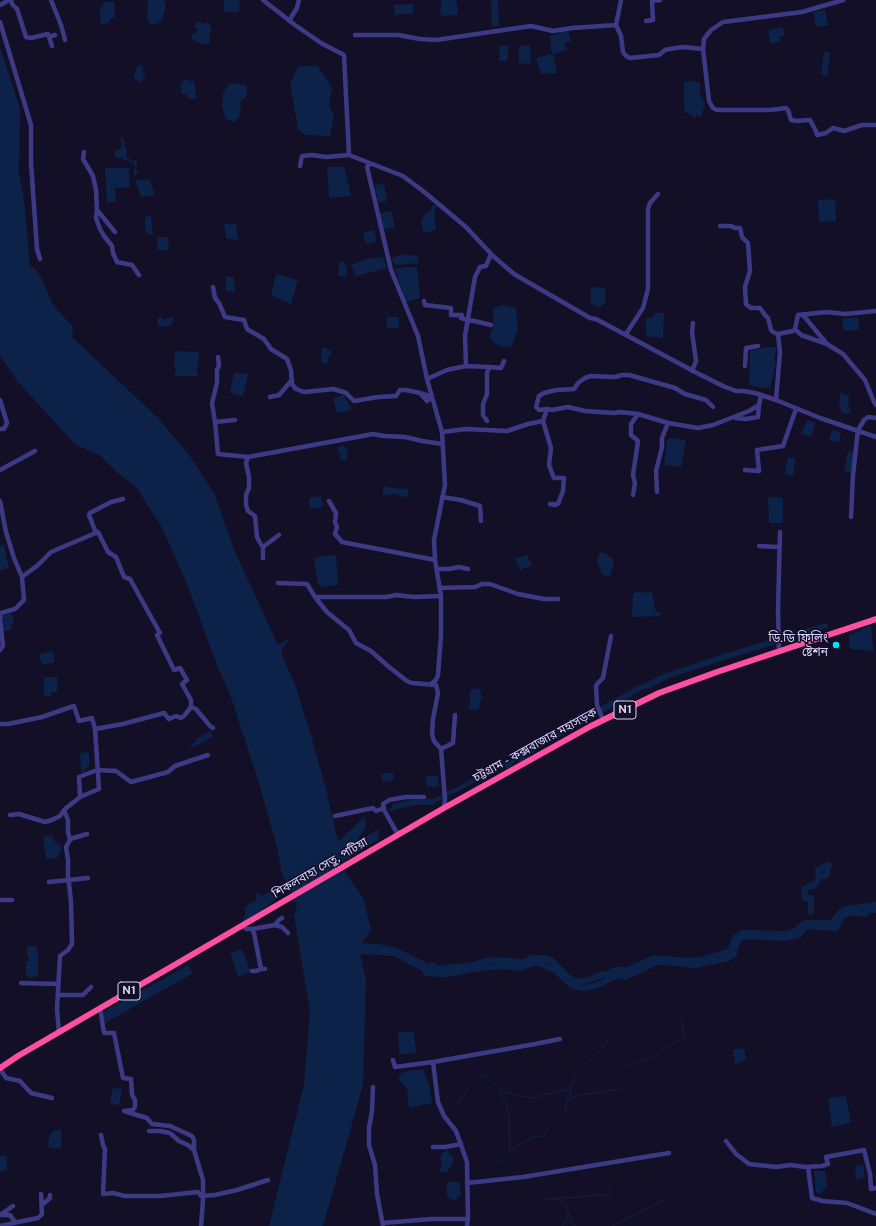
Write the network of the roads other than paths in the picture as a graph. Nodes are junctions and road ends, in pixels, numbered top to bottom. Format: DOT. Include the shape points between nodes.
graph roads {
  1 [pos="10,0"];
  2 [pos="51,0"];
  3 [pos="263,0"];
  4 [pos="299,0"];
  5 [pos="621,0"];
  6 [pos="660,0"];
  7 [pos="843,0"];
  8 [pos="0,5"];
  9 [pos="289,21"];
  10 [pos="646,21"];
  11 [pos="0,22"];
  12 [pos="616,25"];
  13 [pos="55,35"];
  14 [pos="355,35"];
  15 [pos="49,37"];
  16 [pos="65,40"];
  17 [pos="52,46"];
  18 [pos="703,49"];
  19 [pos="876,125"];
  20 [pos="84,152"];
  21 [pos="349,155"];
  22 [pos="370,164"];
  23 [pos="300,166"];
  24 [pos="658,194"];
  25 [pos="97,210"];
  26 [pos="720,226"];
  27 [pos="114,232"];
  28 [pos="491,254"];
  29 [pos="40,259"];
  30 [pos="139,275"];
  31 [pos="213,287"];
  32 [pos="424,300"];
  33 [pos="876,311"];
  34 [pos="802,314"];
  35 [pos="467,320"];
  36 [pos="693,323"];
  37 [pos="491,326"];
  38 [pos="795,329"];
  39 [pos="626,334"];
  40 [pos="778,334"];
  41 [pos="826,344"];
  42 [pos="758,346"];
  43 [pos="218,357"];
  44 [pos="504,361"];
  45 [pos="466,366"];
  46 [pos="745,366"];
  47 [pos="489,367"];
  48 [pos="692,371"];
  49 [pos="427,379"];
  50 [pos="292,380"];
  51 [pos="761,396"];
  52 [pos="270,397"];
  53 [pos="432,397"];
  54 [pos="0,400"];
  55 [pos="776,400"];
  56 [pos="759,405"];
  57 [pos="876,405"];
  58 [pos="713,407"];
  59 [pos="547,409"];
  60 [pos="796,409"];
  61 [pos="638,414"];
  62 [pos="734,417"];
  63 [pos="876,418"];
  64 [pos="235,420"];
  65 [pos="487,421"];
  66 [pos="543,421"];
  67 [pos="215,422"];
  68 [pos="668,423"];
  69 [pos="0,429"];
  70 [pos="858,430"];
  71 [pos="442,432"];
  72 [pos="876,436"];
  73 [pos="442,444"];
  74 [pos="34,451"];
  75 [pos="248,457"];
  76 [pos="0,470"];
  77 [pos="745,470"];
  78 [pos="656,492"];
  79 [pos="633,494"];
  80 [pos="442,497"];
  81 [pos="123,499"];
  82 [pos="0,501"];
  83 [pos="329,501"];
  84 [pos="555,505"];
  85 [pos="851,517"];
  86 [pos="481,522"];
  87 [pos="780,532"];
  88 [pos="96,533"];
  89 [pos="280,536"];
  90 [pos="759,546"];
  91 [pos="263,547"];
  92 [pos="779,547"];
  93 [pos="263,558"];
  94 [pos="435,560"];
  95 [pos="437,569"];
  96 [pos="468,569"];
  97 [pos="22,577"];
  98 [pos="278,583"];
  99 [pos="440,588"];
  100 [pos="441,596"];
  101 [pos="315,597"];
  102 [pos="558,599"];
  103 [pos="876,619"];
  104 [pos="610,636"];
  105 [pos="0,650"];
  106 [pos="779,651"];
  107 [pos="431,684"];
  108 [pos="190,707"];
  109 [pos="455,715"];
  110 [pos="602,717"];
  111 [pos="0,724"];
  112 [pos="213,728"];
  113 [pos="95,729"];
  114 [pos="441,749"];
  115 [pos="208,755"];
  116 [pos="97,770"];
  117 [pos="80,797"];
  118 [pos="424,797"];
  119 [pos="384,808"];
  120 [pos="444,808"];
  121 [pos="64,810"];
  122 [pos="10,815"];
  123 [pos="335,816"];
  124 [pos="87,834"];
  125 [pos="401,834"];
  126 [pos="70,839"];
  127 [pos="392,840"];
  128 [pos="88,878"];
  129 [pos="68,879"];
  130 [pos="49,882"];
  131 [pos="0,900"];
  132 [pos="12,900"];
  133 [pos="282,918"];
  134 [pos="243,925"];
  135 [pos="275,925"];
  136 [pos="252,930"];
  137 [pos="288,933"];
  138 [pos="252,971"];
  139 [pos="20,984"];
  140 [pos="58,984"];
  141 [pos="91,987"];
  142 [pos="58,995"];
  143 [pos="100,1008"];
  144 [pos="59,1032"];
  145 [pos="560,1039"];
  146 [pos="393,1060"];
  147 [pos="433,1062"];
  148 [pos="0,1068"];
  149 [pos="373,1087"];
  150 [pos="52,1098"];
  151 [pos="149,1132"];
  152 [pos="101,1135"];
  153 [pos="726,1141"];
  154 [pos="461,1144"];
  155 [pos="433,1147"];
  156 [pos="194,1150"];
  157 [pos="669,1153"];
  158 [pos="808,1167"];
  159 [pos="268,1180"];
  160 [pos="467,1184"];
  161 [pos="876,1188"];
  162 [pos="41,1194"];
  163 [pos="50,1195"];
  164 [pos="203,1196"];
  165 [pos="42,1205"];
  166 [pos="13,1206"];
  167 [pos="876,1214"];
  168 [pos="0,1215"];
  169 [pos="468,1219"];
  170 [pos="18,1222"];
  171 [pos="383,1224"];
  172 [pos="0,1226"];
  173 [pos="200,1226"];
  174 [pos="467,1226"];
  1 -- 8 [label="street"];
  1 -- 15 [label="street" via="17,9 26,37 48,34"];
  2 -- 16 [label="street"];
  3 -- 9 [label="street"];
  4 -- 9 [label="street"];
  5 -- 12 [label="street"];
  6 -- 10 [label="street" via="652,1 653,20"];
  7 -- 18 [label="street" via="802,12 723,22 711,30 704,39"];
  9 -- 21 [label="street" via="344,55"];
  11 -- 29 [label="street" via="31,125 31,163 37,250"];
  12 -- 14 [label="street" via="553,31 531,26 436,40 398,35"];
  12 -- 18 [label="street" via="622,36 623,52 630,58 659,55 669,48"];
  13 -- 15 [label="street"];
  15 -- 17 [label="street"];
  18 -- 19 [label="street" via="709,101 717,110 786,108 791,120 810,120 817,135 833,128 844,131 862,125"];
  20 -- 25 [label="street" via="83,159 93,176"];
  21 -- 22 [label="street"];
  21 -- 23 [label="street" via="302,156"];
  22 -- 28 [label="street" via="403,176 466,227"];
  22 -- 49 [label="street" via="367,167 391,270 418,336"];
  24 -- 39 [label="street" via="648,209 648,289 643,308"];
  25 -- 27 [label="street"];
  25 -- 30 [label="street" via="96,218 112,246 117,262 132,265"];
  26 -- 40 [label="street" via="740,228 742,237 748,243 750,271 745,288 746,304 751,308 760,308 768,318 771,330"];
  28 -- 35 [label="street" via="486,266 480,267 475,277"];
  28 -- 39 [label="street" via="514,274 590,318"];
  31 -- 50 [label="street" via="215,298 225,318 244,320 246,329 288,358"];
  32 -- 35 [label="street" via="425,305 451,308 451,315 462,315 461,318"];
  33 -- 34 [label="street"];
  34 -- 38 [label="street" via="798,315"];
  34 -- 41 [label="street"];
  35 -- 37 [label="street" via="474,321 476,325"];
  35 -- 45 [label="street"];
  36 -- 48 [label="street" via="696,361"];
  38 -- 40 [label="street" via="793,332"];
  38 -- 41 [label="street" via="801,335"];
  39 -- 48 [label="street"];
  40 -- 55 [label="street" via="780,352"];
  41 -- 57 [label="street" via="843,354 865,380"];
  42 -- 46 [label="street" via="746,348"];
  43 -- 67 [label="street" via="219,366 212,403"];
  44 -- 47 [label="street" via="501,368"];
  45 -- 47 [label="street"];
  45 -- 49 [label="street" via="447,370"];
  47 -- 65 [label="street" via="487,394 483,404 483,415"];
  48 -- 51 [label="street" via="736,391"];
  49 -- 53 [label="street"];
  50 -- 52 [label="street" via="279,395"];
  50 -- 53 [label="street" via="296,389 304,392 334,388 346,393 354,401 396,396 400,390"];
  51 -- 55 [label="street"];
  51 -- 56 [label="street"];
  53 -- 71 [label="street"];
  54 -- 69 [label="street" via="7,423"];
  55 -- 60 [label="street"];
  56 -- 62 [label="street"];
  56 -- 62 [label="street" via="758,416 746,419"];
  58 -- 59 [label="street" via="706,400 675,388 622,375 591,376 578,383 574,389 544,393 539,396 536,407 539,410"];
  59 -- 61 [label="street" via="568,407"];
  59 -- 66 [label="street"];
  60 -- 70 [label="street"];
  60 -- 77 [label="street" via="783,446 757,450 759,471"];
  61 -- 68 [label="street"];
  61 -- 79 [label="street" via="631,424 630,435 638,441"];
  62 -- 68 [label="street" via="698,428"];
  63 -- 70 [label="street" via="868,417"];
  64 -- 67 [label="street"];
  66 -- 71 [label="street" via="507,431 466,429"];
  66 -- 84 [label="street" via="551,448 549,465 554,478 564,478 558,504 550,504"];
  67 -- 75 [label="street" via="218,454"];
  68 -- 78 [label="street" via="662,438 656,471"];
  70 -- 72 [label="street"];
  70 -- 85 [label="street"];
  71 -- 73 [label="street"];
  73 -- 75 [label="street" via="373,434"];
  73 -- 80 [label="street" via="445,485"];
  74 -- 76 [label="street"];
  75 -- 91 [label="street" via="246,463 249,488 246,505 248,511 255,516 257,537"];
  80 -- 86 [label="street" via="480,506"];
  80 -- 94 [label="street" via="434,540"];
  81 -- 88 [label="street" via="90,513"];
  82 -- 97 [label="street" via="6,532"];
  83 -- 94 [label="street" via="336,513 335,534 342,542"];
  87 -- 92 [label="street"];
  88 -- 97 [label="street" via="51,552 38,566"];
  88 -- 108 [label="street" via="98,532 108,552 116,557 124,576 130,579 160,633 157,635 174,670 180,668 187,680 182,684 191,700"];
  89 -- 91 [label="street"];
  90 -- 92 [label="street"];
  91 -- 93 [label="street"];
  92 -- 106 [label="street"];
  94 -- 95 [label="street"];
  95 -- 96 [label="street"];
  95 -- 99 [label="street"];
  97 -- 105 [label="street" via="24,600 15,609 1,613 3,646"];
  98 -- 101 [label="street" via="307,584"];
  99 -- 100 [label="street"];
  99 -- 102 [label="street" via="490,584 518,594"];
  100 -- 101 [label="street"];
  100 -- 107 [label="street" via="439,668 436,680"];
  101 -- 107 [label="street" via="327,612 349,630 356,643 371,651 406,681"];
  103 -- 106 [label="highway, চট্টগ্রাম - কক্সবাজার মহাসড়ক / N1"];
  104 -- 110 [label="street" via="604,677 596,686 597,705"];
  106 -- 110 [label="highway, চট্টগ্রাম - কক্সবাজার মহাসড়ক / N1" via="659,693"];
  107 -- 114 [label="street" via="438,688 432,734"];
  108 -- 112 [label="street" via="196,709"];
  108 -- 113 [label="street" via="182,718 176,716 169,719 164,713"];
  109 -- 114 [label="street" via="453,743"];
  110 -- 120 [label="highway, চট্টগ্রাম - কক্সবাজার মহাসড়ক / N1"];
  111 -- 113 [label="street" via="42,717 74,706 79,720 92,718"];
  113 -- 116 [label="street"];
  114 -- 120 [label="street"];
  115 -- 116 [label="street" via="175,766 168,772 132,782 116,771"];
  116 -- 117 [label="street" via="98,789"];
  116 -- 117 [label="street" via="79,776"];
  117 -- 121 [label="street"];
  118 -- 119 [label="street" via="389,800 383,804"];
  119 -- 123 [label="street"];
  119 -- 125 [label="street" via="396,831"];
  120 -- 125 [label="highway, চট্টগ্রাম - কক্সবাজার মহাসড়ক / N1"];
  121 -- 122 [label="street" via="60,816 45,822 19,814"];
  121 -- 126 [label="street"];
  124 -- 126 [label="street"];
  125 -- 127 [label="highway, চট্টগ্রাম - কক্সবাজার মহাসড়ক / N1"];
  126 -- 129 [label="street" via="64,846 68,860"];
  127 -- 134 [label="highway, শিকলবাহা সেতু, পটিয়া / N1"];
  128 -- 129 [label="street"];
  129 -- 130 [label="street"];
  129 -- 140 [label="street" via="72,944 60,956"];
  131 -- 132 [label="street"];
  133 -- 135 [label="street"];
  134 -- 136 [label="street" via="246,929"];
  134 -- 143 [label="highway, N1"];
  135 -- 136 [label="street"];
  135 -- 137 [label="street"];
  136 -- 138 [label="street" via="263,969"];
  139 -- 140 [label="street"];
  140 -- 142 [label="street"];
  141 -- 142 [label="street" via="83,995"];
  142 -- 144 [label="street"];
  143 -- 144 [label="highway, N1"];
  143 -- 156 [label="street" via="104,1033 114,1033 123,1078 131,1079 135,1107 133,1110 124,1111 147,1118 152,1124 170,1126 192,1136"];
  144 -- 148 [label="highway, N1"];
  145 -- 147 [label="street"];
  146 -- 147 [label="street" via="395,1067"];
  147 -- 154 [label="street" via="438,1102"];
  148 -- 150 [label="street" via="6,1078 20,1081 31,1093"];
  149 -- 171 [label="street" via="370,1145"];
  151 -- 156 [label="street" via="170,1133"];
  152 -- 164 [label="street" via="105,1149 104,1194 160,1196 198,1192"];
  153 -- 158 [label="street" via="736,1154 749,1164 776,1168 791,1165"];
  154 -- 155 [label="street"];
  154 -- 160 [label="street" via="467,1162"];
  156 -- 164 [label="street" via="203,1180"];
  157 -- 160 [label="street"];
  158 -- 161 [label="street" via="828,1164 826,1156 864,1150 871,1189"];
  158 -- 167 [label="street" via="812,1198 847,1203"];
  159 -- 164 [label="street" via="237,1190"];
  160 -- 169 [label="street"];
  162 -- 165 [label="street"];
  163 -- 165 [label="street"];
  164 -- 173 [label="street"];
  165 -- 170 [label="street" via="40,1217"];
  166 -- 168 [label="street"];
  168 -- 170 [label="street" via="10,1215"];
  169 -- 171 [label="street" via="431,1219"];
  169 -- 174 [label="street"];
  170 -- 172 [label="street"];
}
